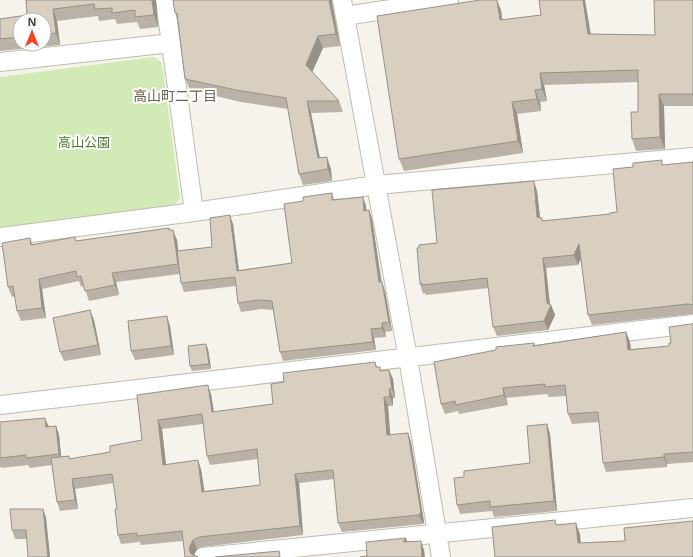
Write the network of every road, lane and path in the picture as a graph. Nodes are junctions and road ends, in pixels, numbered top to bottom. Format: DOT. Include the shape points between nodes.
graph roads {
  1 [pos="165,0"];
  2 [pos="449,0"];
  3 [pos="343,8"];
  4 [pos="171,43"];
  5 [pos="0,62"];
  6 [pos="693,157"];
  7 [pos="376,185"];
  8 [pos="194,212"];
  9 [pos="0,237"];
  10 [pos="693,324"];
  11 [pos="408,358"];
  12 [pos="0,405"];
  13 [pos="693,508"];
  14 [pos="437,532"];
  15 [pos="203,557"];
  16 [pos="441,557"];
  1 -- 4 [label="street"];
  2 -- 3 [label="street"];
  3 -- 7 [label="street"];
  4 -- 5 [label="street"];
  4 -- 8 [label="street"];
  6 -- 7 [label="street"];
  7 -- 8 [label="street"];
  7 -- 11 [label="street"];
  8 -- 9 [label="street"];
  10 -- 11 [label="street"];
  11 -- 12 [label="street"];
  11 -- 14 [label="street"];
  13 -- 14 [label="street"];
  14 -- 15 [label="street"];
  14 -- 16 [label="street"];
}
